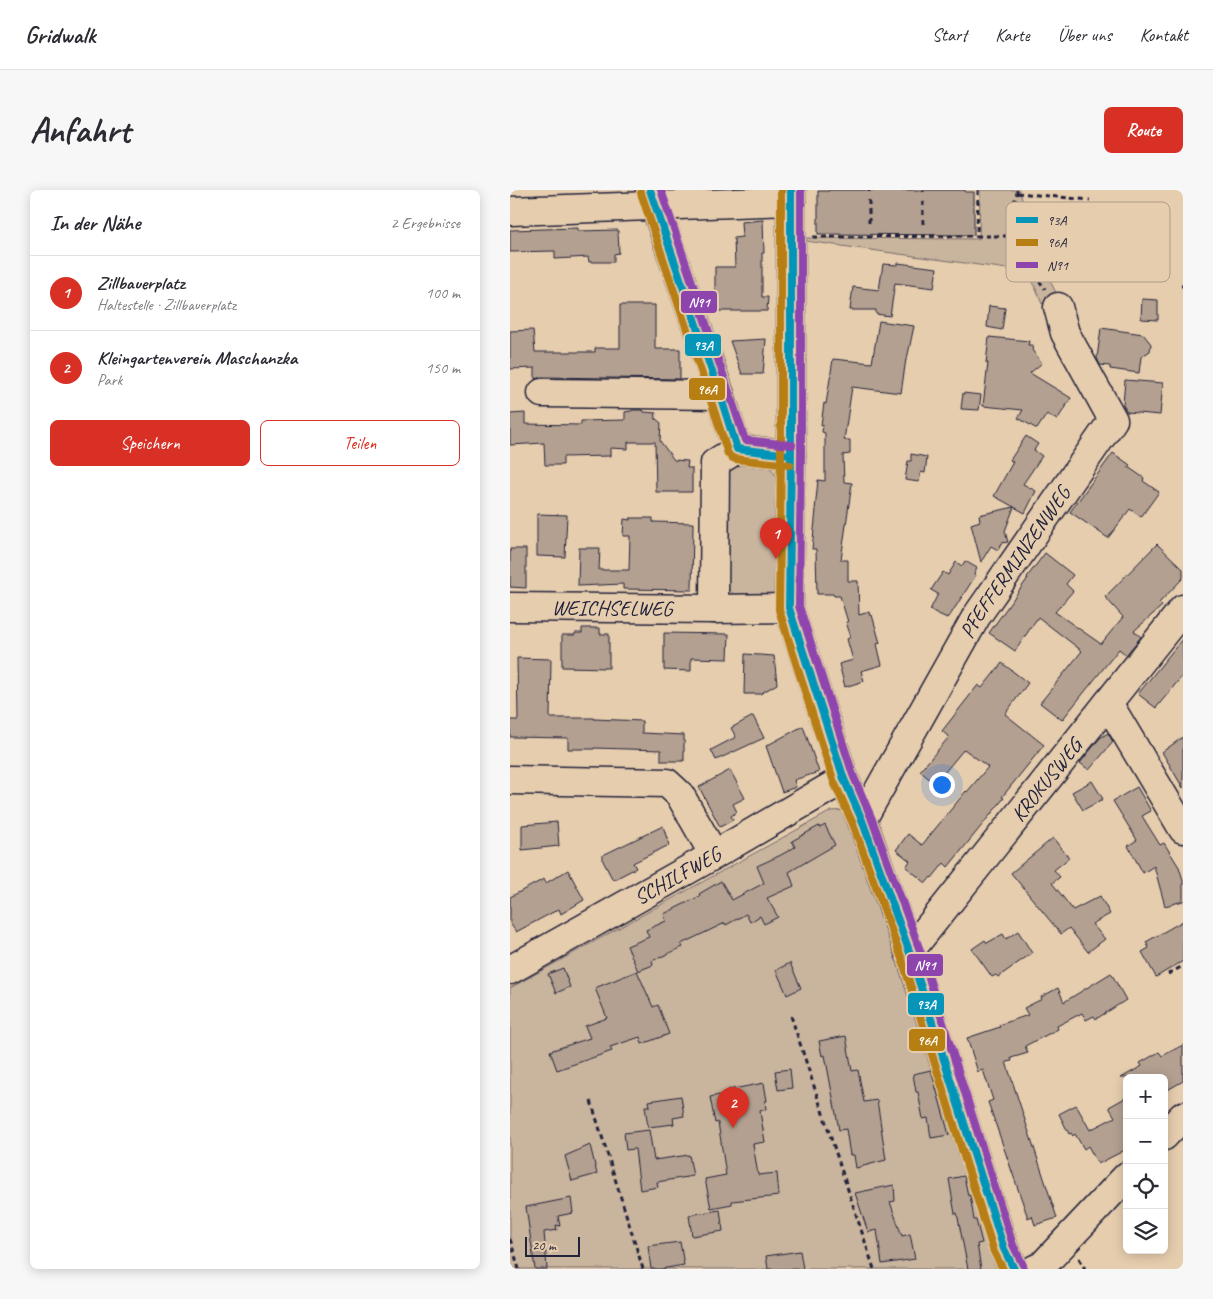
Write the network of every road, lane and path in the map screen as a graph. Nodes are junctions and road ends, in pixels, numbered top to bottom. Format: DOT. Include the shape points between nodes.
graph roads {
  1 [pos="978,190"];
  2 [pos="1017,191"];
  3 [pos="791,196"];
  4 [pos="652,198"];
  5 [pos="869,200"];
  6 [pos="1090,200"];
  7 [pos="923,201"];
  8 [pos="510,211"];
  9 [pos="869,226"];
  10 [pos="923,226"];
  11 [pos="978,236"];
  12 [pos="1006,236"];
  13 [pos="791,237"];
  14 [pos="1040,282"];
  15 [pos="1058,307"];
  16 [pos="542,393"];
  17 [pos="720,395"];
  18 [pos="737,449"];
  19 [pos="791,455"];
  20 [pos="510,608"];
  21 [pos="789,608"];
  22 [pos="714,609"];
  23 [pos="1183,609"];
  24 [pos="1108,703"];
  25 [pos="844,779"];
  26 [pos="510,780"];
  27 [pos="862,820"];
  28 [pos="1183,830"];
  29 [pos="714,855"];
  30 [pos="909,952"];
  31 [pos="1183,966"];
  32 [pos="510,970"];
  33 [pos="1168,974"];
  34 [pos="791,1016"];
  35 [pos="591,1101"];
  36 [pos="1183,1116"];
  37 [pos="1168,1132"];
  38 [pos="1123,1180"];
  39 [pos="510,1239"];
  40 [pos="520,1269"];
  41 [pos="643,1269"];
  42 [pos="874,1269"];
  43 [pos="1014,1269"];
  44 [pos="1036,1269"];
  1 -- 11 [label="path"];
  2 -- 6 [label="path"];
  3 -- 4 [label="street"];
  3 -- 13 [label="street"];
  4 -- 8 [label="street"];
  4 -- 17 [label="street"];
  5 -- 9 [label="path"];
  7 -- 10 [label="path"];
  11 -- 12 [label="path"];
  11 -- 13 [label="path"];
  13 -- 19 [label="street"];
  14 -- 15 [label="path"];
  15 -- 27 [label="street, PFEFFERMINZENWEG" via="1065,333 1113,420 976,617"];
  16 -- 17 [label="street"];
  17 -- 18 [label="street"];
  18 -- 19 [label="street"];
  18 -- 22 [label="street" via="715,463"];
  19 -- 21 [label="street"];
  20 -- 22 [label="street, WEICHSELWEG"];
  21 -- 22 [label="street, WEICHSELWEG"];
  21 -- 25 [label="street"];
  23 -- 24 [label="street, KROKUSWEG"];
  24 -- 28 [label="street"];
  24 -- 30 [label="street, KROKUSWEG"];
  25 -- 27 [label="street"];
  25 -- 29 [label="street, SCHILFWEG"];
  26 -- 29 [label="street" via="668,782 680,795"];
  27 -- 30 [label="street"];
  29 -- 32 [label="street, SCHILFWEG"];
  30 -- 43 [label="street" via="1004,1249"];
  31 -- 33 [label="path"];
  34 -- 42 [label="path"];
  35 -- 41 [label="path"];
  36 -- 37 [label="street"];
  38 -- 44 [label="street"];
  39 -- 40 [label="path"];
}
